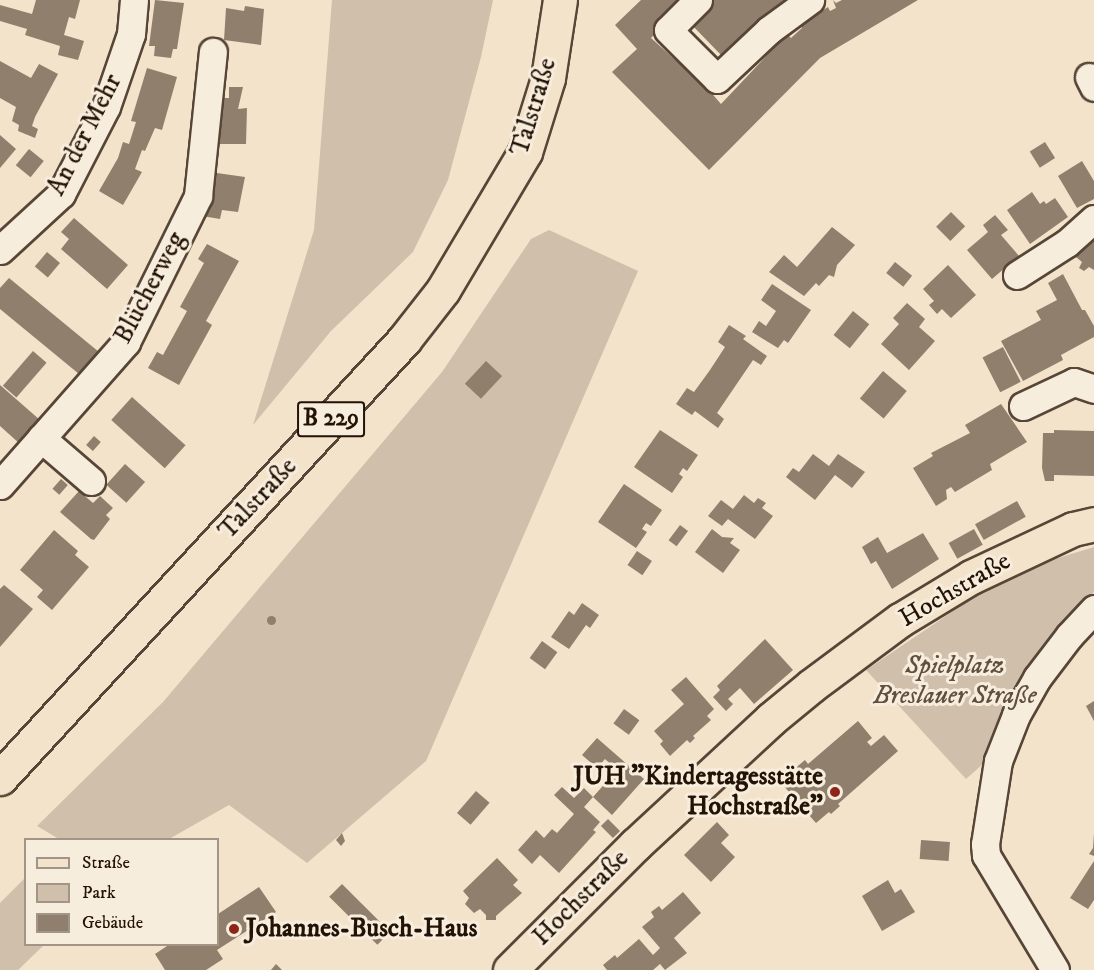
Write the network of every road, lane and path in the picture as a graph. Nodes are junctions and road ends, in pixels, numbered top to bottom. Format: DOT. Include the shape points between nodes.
graph roads {
  1 [pos="135,0"];
  2 [pos="560,0"];
  3 [pos="698,0"];
  4 [pos="810,0"];
  5 [pos="213,52"];
  6 [pos="1094,219"];
  7 [pos="0,250"];
  8 [pos="1017,275"];
  9 [pos="1094,389"];
  10 [pos="1023,406"];
  11 [pos="41,438"];
  12 [pos="91,481"];
  13 [pos="0,485"];
  14 [pos="1094,524"];
  15 [pos="1094,609"];
  16 [pos="0,778"];
  17 [pos="510,970"];
  18 [pos="1055,970"];
  1 -- 7 [label="street, An der Mehr" via="131,34 106,106 61,194"];
  2 -- 16 [label="main road, Talstraße / B 229" via="548,78 525,152 443,290 404,340"];
  3 -- 4 [label="street" via="668,30 717,79 769,30"];
  5 -- 11 [label="street, Blücherweg" via="198,196 126,342"];
  6 -- 8 [label="street" via="1067,243"];
  9 -- 10 [label="street" via="1074,382"];
  11 -- 12 [label="street"];
  11 -- 13 [label="street, Blücherweg"];
  14 -- 17 [label="main road, Hochstraße" via="1073,529 971,577 900,620 811,686 635,845"];
  15 -- 18 [label="street" via="1037,678 1016,716 998,760 985,844 986,855"];
}
